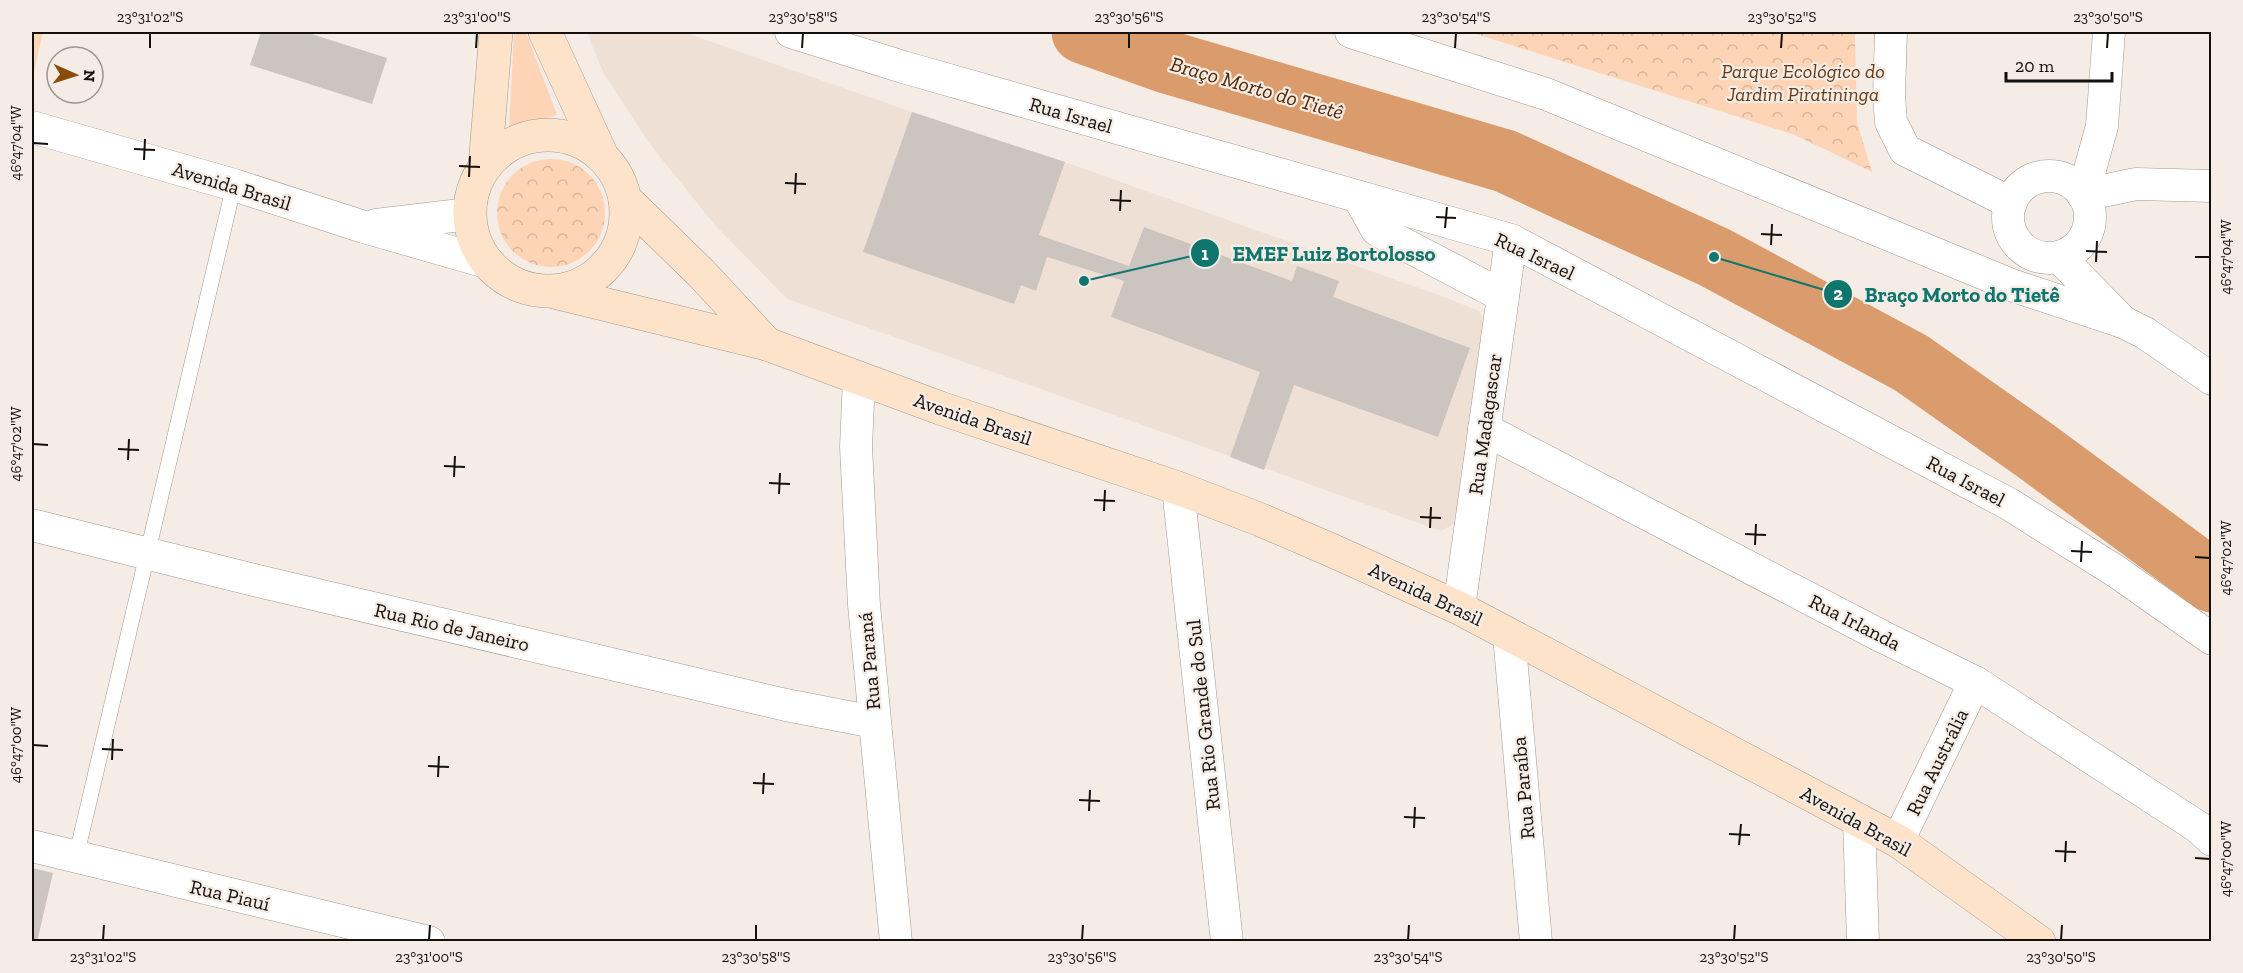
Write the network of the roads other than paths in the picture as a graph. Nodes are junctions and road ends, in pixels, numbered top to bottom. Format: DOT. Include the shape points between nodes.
graph roads {
  1 [pos="496,32"];
  2 [pos="545,32"];
  3 [pos="791,32"];
  4 [pos="1351,32"];
  5 [pos="1891,32"];
  6 [pos="2109,32"];
  7 [pos="32,127"];
  8 [pos="601,154"];
  9 [pos="485,166"];
  10 [pos="234,185"];
  11 [pos="2211,186"];
  12 [pos="2083,195"];
  13 [pos="1359,198"];
  14 [pos="625,199"];
  15 [pos="2011,203"];
  16 [pos="469,214"];
  17 [pos="364,227"];
  18 [pos="1511,240"];
  19 [pos="2059,257"];
  20 [pos="486,262"];
  21 [pos="554,292"];
  22 [pos="1503,296"];
  23 [pos="2123,322"];
  24 [pos="767,344"];
  25 [pos="2211,378"];
  26 [pos="859,379"];
  27 [pos="1484,429"];
  28 [pos="1178,488"];
  29 [pos="32,525"];
  30 [pos="147,554"];
  31 [pos="1459,608"];
  32 [pos="1509,635"];
  33 [pos="2211,639"];
  34 [pos="1976,682"];
  35 [pos="874,722"];
  36 [pos="1859,820"];
  37 [pos="2211,840"];
  38 [pos="1898,841"];
  39 [pos="32,846"];
  40 [pos="76,857"];
  41 [pos="429,942"];
  42 [pos="896,942"];
  43 [pos="1227,942"];
  44 [pos="1536,942"];
  45 [pos="1863,942"];
  46 [pos="2039,942"];
  1 -- 9 [label="main road"];
  2 -- 8 [label="main road"];
  3 -- 13 [label="street, Rua Israel"];
  4 -- 23 [label="street" via="1546,94 2014,286"];
  5 -- 15 [label="street" via="1892,122 1905,150"];
  6 -- 12 [label="street" via="2102,126"];
  7 -- 10 [label="street, Avenida Brasil"];
  8 -- 9 [label="main road" via="578,140 553,134 536,135 503,148"];
  8 -- 14 [label="main road" via="617,174"];
  9 -- 16 [label="main road" via="473,189"];
  10 -- 17 [label="street, Avenida Brasil"];
  10 -- 30 [label="lane"];
  11 -- 12 [label="street" via="2136,184"];
  12 -- 15 [label="street" via="2064,179 2050,176 2023,185"];
  12 -- 19 [label="street" via="2090,220 2087,232 2076,248"];
  13 -- 18 [label="street, Rua Israel"];
  13 -- 22 [label="street" via="1377,230"];
  14 -- 21 [label="main road" via="626,225 617,250 602,271 580,285"];
  14 -- 24 [label="main road, Avenida Brasil"];
  15 -- 19 [label="street" via="2008,223 2021,248 2046,258"];
  16 -- 17 [label="street, Avenida Brasil"];
  16 -- 20 [label="main road" via="473,238"];
  17 -- 20 [label="street, Avenida Brasil"];
  18 -- 22 [label="street, Rua Madagascar"];
  18 -- 33 [label="street, Rua Israel" via="2010,504 2117,572"];
  19 -- 23 [label="street"];
  20 -- 21 [label="main road" via="505,279 529,289"];
  21 -- 24 [label="main road, Avenida Brasil"];
  22 -- 27 [label="street, Rua Madagascar"];
  23 -- 25 [label="street"];
  24 -- 26 [label="main road, Avenida Brasil"];
  26 -- 28 [label="main road, Avenida Brasil"];
  26 -- 35 [label="street, Rua Paraná" via="856,458"];
  27 -- 31 [label="street, Rua Madagascar"];
  27 -- 34 [label="street, Rua Irlanda" via="1883,638"];
  28 -- 31 [label="main road, Avenida Brasil" via="1261,520"];
  28 -- 43 [label="street, Rua Rio Grande do Sul"];
  29 -- 30 [label="street, Rua Rio de Janeiro"];
  30 -- 35 [label="street, Rua Rio de Janeiro" via="786,705"];
  30 -- 40 [label="lane"];
  31 -- 32 [label="main road, Avenida Brasil"];
  32 -- 36 [label="main road, Avenida Brasil"];
  32 -- 44 [label="street, Rua Paraíba"];
  34 -- 37 [label="street, Rua Irlanda"];
  34 -- 38 [label="street, Rua Austrália"];
  35 -- 42 [label="street, Rua Paraná"];
  36 -- 38 [label="main road, Avenida Brasil"];
  36 -- 45 [label="street"];
  38 -- 46 [label="main road, Avenida Brasil"];
  39 -- 40 [label="street, Rua Piauí"];
  40 -- 41 [label="street, Rua Piauí"];
}
